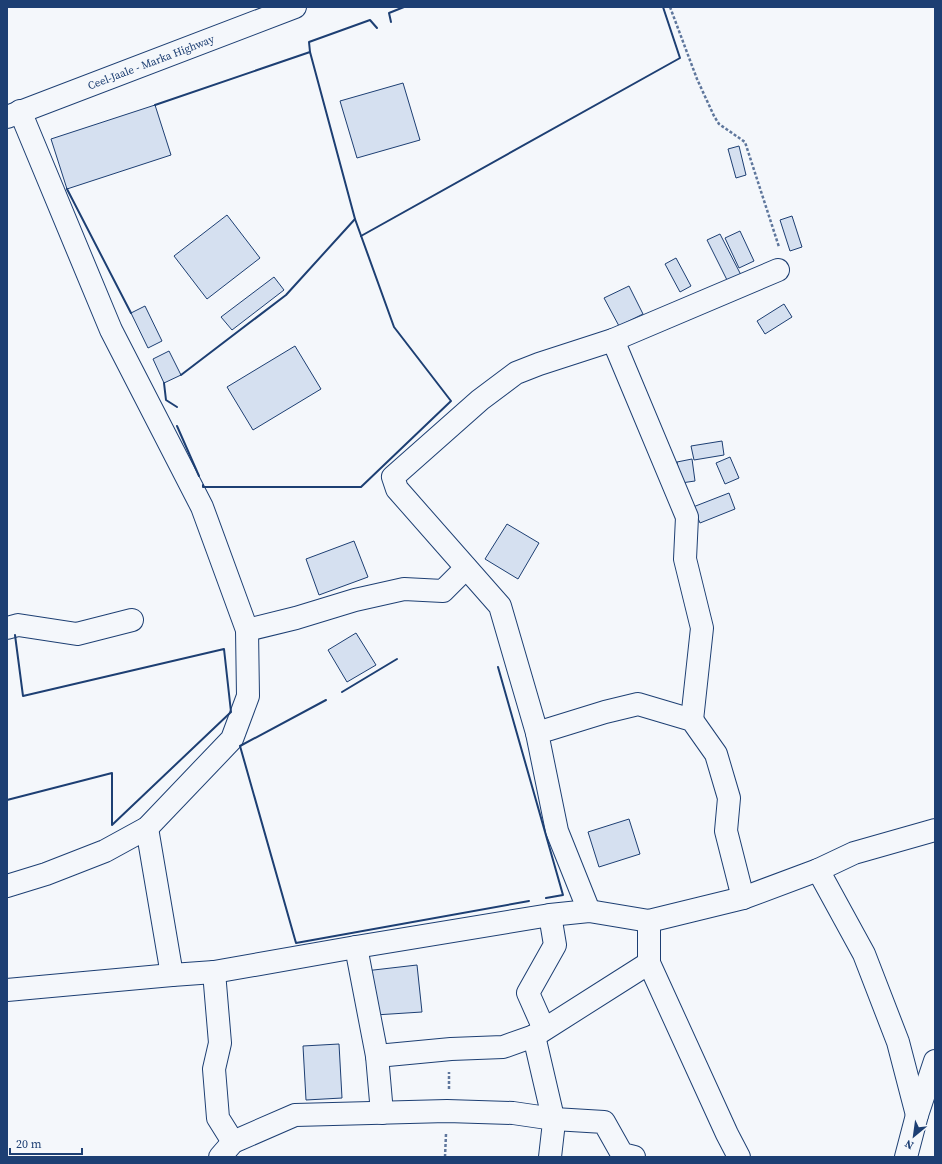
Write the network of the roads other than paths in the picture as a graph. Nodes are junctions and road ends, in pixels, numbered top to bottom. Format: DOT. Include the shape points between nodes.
graph roads {
  1 [pos="295,7"];
  2 [pos="13,114"];
  3 [pos="778,270"];
  4 [pos="613,340"];
  5 [pos="466,568"];
  6 [pos="132,620"];
  7 [pos="7,628"];
  8 [pos="247,630"];
  9 [pos="692,720"];
  10 [pos="536,733"];
  11 [pos="147,828"];
  12 [pos="935,830"];
  13 [pos="818,870"];
  14 [pos="7,886"];
  15 [pos="743,898"];
  16 [pos="589,911"];
  17 [pos="550,915"];
  18 [pos="649,921"];
  19 [pos="356,947"];
  20 [pos="649,963"];
  21 [pos="214,972"];
  22 [pos="172,975"];
  23 [pos="7,990"];
  24 [pos="539,1032"];
  25 [pos="377,1056"];
  26 [pos="935,1061"];
  27 [pos="382,1113"];
  28 [pos="918,1115"];
  29 [pos="554,1119"];
  30 [pos="226,1149"];
  31 [pos="550,1157"];
  32 [pos="634,1157"];
  33 [pos="739,1157"];
  34 [pos="906,1157"];
  1 -- 2 [label="street, Ceel-Jaale - Marka Highway"];
  2 -- 8 [label="street" via="111,330 202,507"];
  3 -- 4 [label="street"];
  4 -- 5 [label="street" via="516,373 480,400 393,477 397,489"];
  4 -- 9 [label="street" via="687,517 685,559 702,628"];
  5 -- 8 [label="street" via="443,591 404,589"];
  5 -- 10 [label="street" via="500,606"];
  6 -- 7 [label="street" via="77,634 18,625"];
  8 -- 11 [label="street" via="248,696 232,739"];
  9 -- 10 [label="street" via="638,704"];
  9 -- 15 [label="street" via="716,754 729,798 726,830"];
  10 -- 16 [label="street" via="557,831"];
  11 -- 14 [label="street" via="104,851"];
  11 -- 22 [label="street"];
  12 -- 13 [label="street" via="854,853"];
  13 -- 15 [label="street"];
  13 -- 28 [label="street" via="864,954 898,1042"];
  15 -- 18 [label="street"];
  16 -- 17 [label="street"];
  16 -- 18 [label="street"];
  17 -- 19 [label="street"];
  17 -- 24 [label="street" via="555,945 528,992"];
  18 -- 20 [label="street"];
  19 -- 21 [label="street"];
  19 -- 25 [label="street"];
  20 -- 24 [label="street"];
  20 -- 33 [label="street"];
  21 -- 22 [label="street"];
  21 -- 30 [label="street" via="220,1043 214,1069 218,1118"];
  22 -- 23 [label="street"];
  24 -- 25 [label="street" via="503,1047"];
  24 -- 29 [label="street"];
  25 -- 27 [label="street"];
  26 -- 28 [label="street"];
  27 -- 29 [label="street" via="513,1113"];
  27 -- 30 [label="street" via="295,1114"];
  28 -- 34 [label="street"];
  29 -- 31 [label="street"];
  29 -- 32 [label="street" via="604,1122 622,1154"];
}
